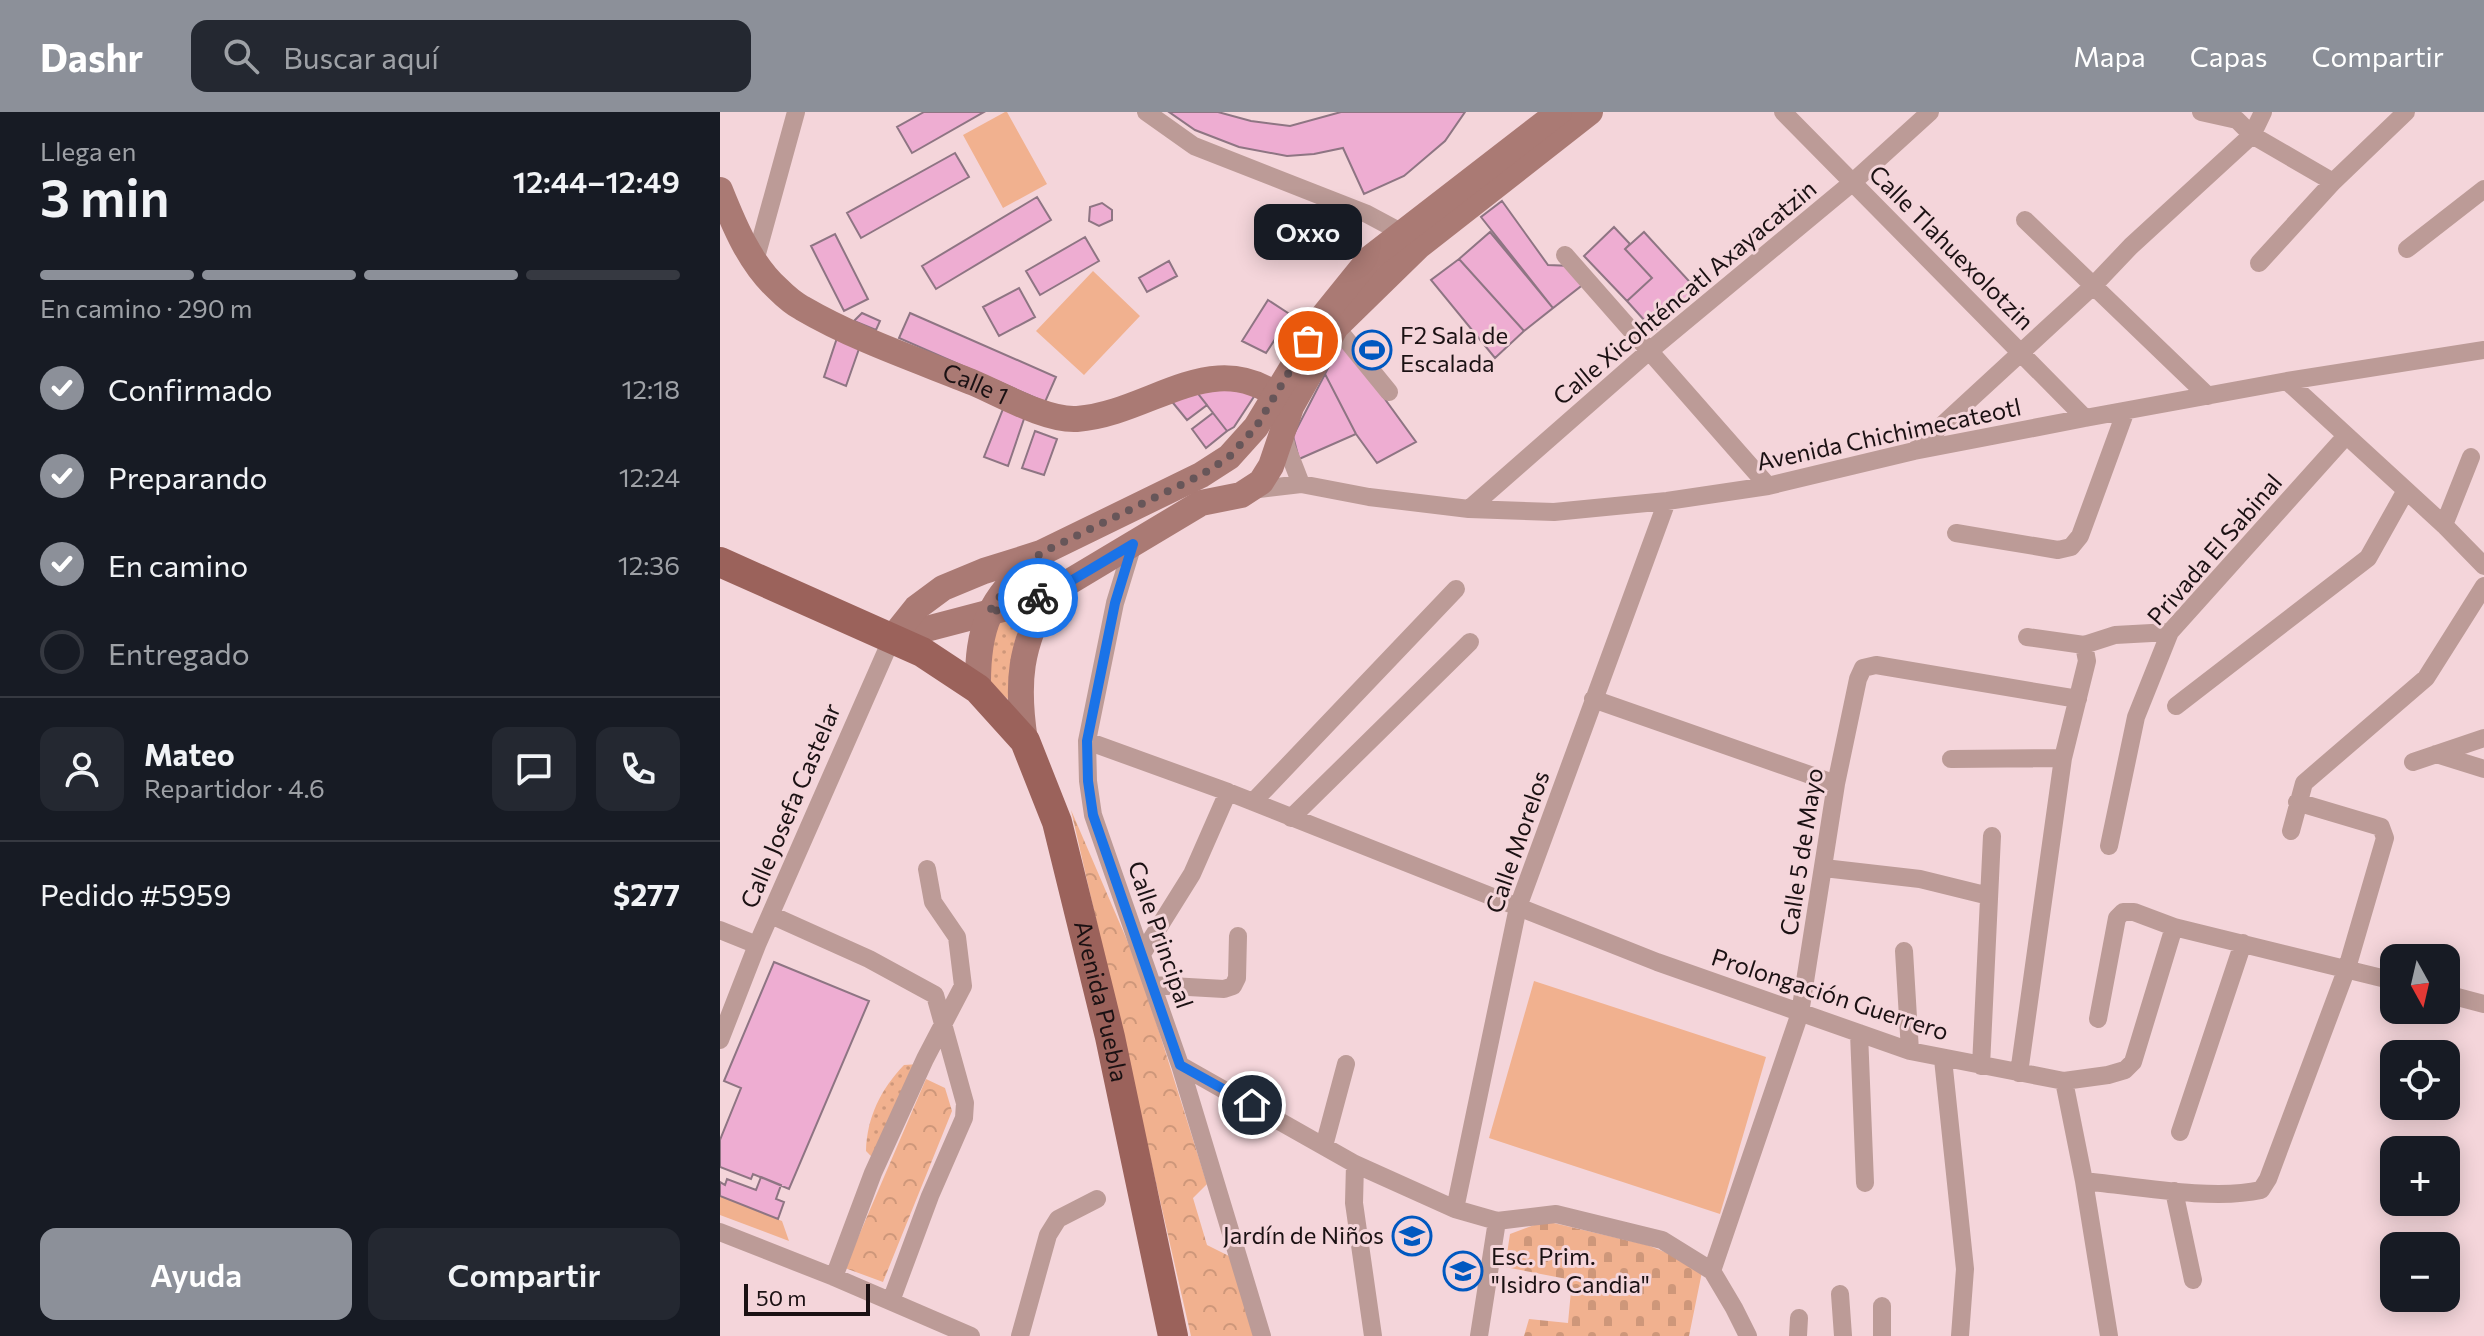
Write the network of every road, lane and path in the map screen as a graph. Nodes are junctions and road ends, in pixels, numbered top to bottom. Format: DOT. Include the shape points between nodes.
graph roads {
  1 [pos="796,112"];
  2 [pos="1146,112"];
  3 [pos="1559,112"];
  4 [pos="1590,112"];
  5 [pos="1783,112"];
  6 [pos="1930,112"];
  7 [pos="2201,112"];
  8 [pos="2263,112"];
  9 [pos="2406,112"];
  10 [pos="2252,135"];
  11 [pos="1853,182"];
  12 [pos="2333,182"];
  13 [pos="2484,189"];
  14 [pos="720,190"];
  15 [pos="2025,220"];
  16 [pos="1412,239"];
  17 [pos="2407,249"];
  18 [pos="1565,255"];
  19 [pos="755,261"];
  20 [pos="2259,263"];
  21 [pos="2092,287"];
  22 [pos="1336,327"];
  23 [pos="2484,350"];
  24 [pos="2020,351"];
  25 [pos="1648,352"];
  26 [pos="2287,381"];
  27 [pos="1389,392"];
  28 [pos="2208,396"];
  29 [pos="1283,409"];
  30 [pos="2125,413"];
  31 [pos="2085,418"];
  32 [pos="2345,437"];
  33 [pos="1914,451"];
  34 [pos="2471,457"];
  35 [pos="1214,468"];
  36 [pos="1301,484"];
  37 [pos="1768,486"];
  38 [pos="2405,492"];
  39 [pos="1240,494"];
  40 [pos="1667,501"];
  41 [pos="1469,509"];
  42 [pos="2444,525"];
  43 [pos="1956,533"];
  44 [pos="1133,544"];
  45 [pos="1041,553"];
  46 [pos="720,562"];
  47 [pos="2484,566"];
  48 [pos="2484,586"];
  49 [pos="1456,589"];
  50 [pos="1049,594"];
  51 [pos="988,613"];
  52 [pos="2170,632"];
  53 [pos="2027,637"];
  54 [pos="892,638"];
  55 [pos="1470,642"];
  56 [pos="2084,645"];
  57 [pos="978,689"];
  58 [pos="1593,699"];
  59 [pos="2078,699"];
  60 [pos="2176,706"];
  61 [pos="2484,738"];
  62 [pos="1025,741"];
  63 [pos="1087,741"];
  64 [pos="2436,754"];
  65 [pos="2063,758"];
  66 [pos="1951,759"];
  67 [pos="2413,762"];
  68 [pos="2484,769"];
  69 [pos="1836,784"];
  70 [pos="1228,792"];
  71 [pos="1253,802"];
  72 [pos="2297,802"];
  73 [pos="1291,818"];
  74 [pos="2291,831"];
  75 [pos="1992,836"];
  76 [pos="2109,846"];
  77 [pos="1824,868"];
  78 [pos="927,869"];
  79 [pos="1989,896"];
  80 [pos="1518,907"];
  81 [pos="771,915"];
  82 [pos="2174,927"];
  83 [pos="720,930"];
  84 [pos="1238,936"];
  85 [pos="2243,943"];
  86 [pos="757,945"];
  87 [pos="1904,951"];
  88 [pos="1142,954"];
  89 [pos="2347,968"];
  90 [pos="2380,977"];
  91 [pos="1153,985"];
  92 [pos="2460,998"];
  93 [pos="2484,1004"];
  94 [pos="1800,1013"];
  95 [pos="2098,1019"];
  96 [pos="943,1024"];
  97 [pos="1859,1033"];
  98 [pos="720,1040"];
  99 [pos="1910,1051"];
  100 [pos="1943,1059"];
  101 [pos="1346,1064"];
  102 [pos="1180,1065"];
  103 [pos="1981,1066"];
  104 [pos="2019,1073"];
  105 [pos="2064,1081"];
  106 [pos="2180,1132"];
  107 [pos="1324,1146"];
  108 [pos="1355,1164"];
  109 [pos="2084,1181"];
  110 [pos="1865,1183"];
  111 [pos="2174,1191"];
  112 [pos="1097,1199"];
  113 [pos="1455,1209"];
  114 [pos="1497,1221"];
  115 [pos="720,1232"];
  116 [pos="1712,1271"];
  117 [pos="834,1277"];
  118 [pos="2193,1280"];
  119 [pos="1840,1294"];
  120 [pos="891,1301"];
  121 [pos="1882,1306"];
  122 [pos="971,1336"];
  123 [pos="1020,1336"];
  124 [pos="1173,1336"];
  125 [pos="1262,1336"];
  126 [pos="1373,1336"];
  127 [pos="1479,1336"];
  128 [pos="1748,1336"];
  129 [pos="1843,1336"];
  130 [pos="1882,1336"];
  131 [pos="1960,1336"];
  132 [pos="2109,1336"];
  1 -- 19 [label="street"];
  2 -- 16 [label="street" via="1194,146 1367,214"];
  3 -- 16 [label="main road"];
  4 -- 16 [label="main road"];
  5 -- 11 [label="street, Calle Tlahuexolotzin"];
  6 -- 11 [label="street, Calle Xicohténcatl Axayacatzin"];
  7 -- 10 [label="street" via="2237,120"];
  8 -- 10 [label="street"];
  9 -- 12 [label="street"];
  10 -- 12 [label="street"];
  10 -- 21 [label="street"];
  11 -- 24 [label="street, Calle Tlahuexolotzin"];
  11 -- 25 [label="street, Calle Xicohténcatl Axayacatzin"];
  12 -- 20 [label="street"];
  13 -- 17 [label="street"];
  14 -- 19 [label="main road, Calle 1"];
  15 -- 21 [label="street"];
  16 -- 22 [label="main road"];
  16 -- 29 [label="main road" via="1370,258 1345,286"];
  18 -- 25 [label="street"];
  19 -- 29 [label="main road, Calle 1" via="778,290 820,317 1056,416 1096,416 1211,380 1249,380"];
  21 -- 24 [label="street"];
  21 -- 28 [label="street"];
  22 -- 27 [label="street"];
  22 -- 29 [label="main road"];
  23 -- 26 [label="street, Avenida Chichimecateotl"];
  24 -- 31 [label="street, Calle Tlahuexolotzin"];
  24 -- 33 [label="street"];
  25 -- 37 [label="street"];
  25 -- 41 [label="street, Calle Xicohténcatl Axayacatzin"];
  26 -- 28 [label="street, Avenida Chichimecateotl"];
  26 -- 32 [label="street"];
  28 -- 30 [label="street, Avenida Chichimecateotl"];
  29 -- 35 [label="main road"];
  29 -- 36 [label="street" via="1287,448"];
  29 -- 39 [label="main road" via="1271,466 1261,482"];
  30 -- 31 [label="street, Avenida Chichimecateotl"];
  30 -- 43 [label="street" via="2080,536 2071,547 2058,550"];
  31 -- 33 [label="street, Avenida Chichimecateotl"];
  32 -- 38 [label="street"];
  32 -- 52 [label="street, Privada El Sabinal"];
  33 -- 37 [label="street, Avenida Chichimecateotl"];
  34 -- 42 [label="street"];
  35 -- 39 [label="main road" via="1222,488"];
  35 -- 45 [label="main road"];
  36 -- 39 [label="street, Avenida Chichimecateotl"];
  36 -- 41 [label="street, Avenida Chichimecateotl"];
  37 -- 40 [label="street, Avenida Chichimecateotl"];
  38 -- 42 [label="street"];
  38 -- 60 [label="street" via="2368,558"];
  39 -- 44 [label="main road" via="1201,503"];
  40 -- 41 [label="street, Avenida Chichimecateotl" via="1554,512"];
  40 -- 58 [label="street, Calle Morelos"];
  42 -- 47 [label="street"];
  44 -- 50 [label="main road"];
  44 -- 63 [label="street, Calle Principal" via="1115,603"];
  45 -- 51 [label="main road"];
  45 -- 54 [label="main road" via="943,588 916,608"];
  46 -- 54 [label="main road, Avenida Puebla"];
  48 -- 72 [label="street" via="2426,678 2304,783"];
  49 -- 71 [label="street"];
  50 -- 51 [label="main road"];
  50 -- 62 [label="main road" via="1024,653 1020,682"];
  51 -- 54 [label="main road"];
  51 -- 57 [label="main road"];
  52 -- 56 [label="street" via="2115,635"];
  52 -- 76 [label="street, Privada El Sabinal" via="2136,717"];
  53 -- 56 [label="street"];
  54 -- 57 [label="main road, Avenida Puebla"];
  54 -- 81 [label="street, Calle Josefa Castelar"];
  55 -- 73 [label="street"];
  56 -- 59 [label="street" via="2087,661"];
  57 -- 62 [label="main road, Avenida Puebla"];
  58 -- 69 [label="street"];
  58 -- 80 [label="street, Calle Morelos"];
  59 -- 65 [label="street"];
  59 -- 69 [label="street, Calle 5 de Mayo" via="1876,665 1863,668"];
  61 -- 64 [label="street"];
  62 -- 124 [label="main road, Avenida Puebla" via="1057,822 1103,1006"];
  63 -- 70 [label="street, Prolongación Guerrero"];
  63 -- 88 [label="street, Calle Principal" via="1093,815"];
  64 -- 67 [label="street"];
  64 -- 68 [label="street"];
  65 -- 66 [label="street"];
  65 -- 104 [label="street"];
  69 -- 77 [label="street, Calle 5 de Mayo"];
  70 -- 71 [label="street, Prolongación Guerrero"];
  70 -- 88 [label="street" via="1192,874"];
  71 -- 73 [label="street, Prolongación Guerrero"];
  72 -- 74 [label="street"];
  72 -- 89 [label="street" via="2385,832"];
  73 -- 80 [label="street, Prolongación Guerrero"];
  75 -- 79 [label="street"];
  77 -- 79 [label="street" via="1920,879"];
  77 -- 94 [label="street, Calle 5 de Mayo"];
  78 -- 96 [label="street" via="933,902 957,937 963,986"];
  79 -- 103 [label="street"];
  80 -- 94 [label="street, Prolongación Guerrero"];
  80 -- 113 [label="street, Calle Morelos"];
  81 -- 86 [label="street, Calle Josefa Castelar"];
  81 -- 96 [label="street" via="935,995"];
  82 -- 85 [label="street"];
  82 -- 95 [label="street" via="2134,912 2117,918"];
  82 -- 105 [label="street, Prolongación Guerrero" via="2133,1062 2108,1075"];
  83 -- 86 [label="street"];
  84 -- 91 [label="street" via="1233,986"];
  85 -- 89 [label="street"];
  85 -- 106 [label="street"];
  86 -- 98 [label="street, Calle Josefa Castelar"];
  87 -- 99 [label="street"];
  88 -- 91 [label="street, Calle Principal"];
  89 -- 90 [label="street"];
  89 -- 111 [label="street" via="2261,1190"];
  91 -- 102 [label="street, Calle Principal"];
  92 -- 93 [label="street"];
  94 -- 97 [label="street, Prolongación Guerrero"];
  94 -- 116 [label="street, Calle 5 de Mayo"];
  96 -- 117 [label="street" via="873,1173"];
  96 -- 120 [label="street" via="965,1103 964,1118"];
  97 -- 99 [label="street, Prolongación Guerrero"];
  97 -- 110 [label="street"];
  99 -- 100 [label="street, Prolongación Guerrero"];
  100 -- 103 [label="street, Prolongación Guerrero"];
  100 -- 131 [label="street" via="1965,1269"];
  101 -- 107 [label="street"];
  102 -- 107 [label="street"];
  102 -- 125 [label="street, Calle Principal"];
  103 -- 104 [label="street, Prolongación Guerrero"];
  104 -- 105 [label="street, Prolongación Guerrero"];
  105 -- 109 [label="street"];
  107 -- 108 [label="street"];
  108 -- 113 [label="street"];
  108 -- 126 [label="street" via="1354,1203"];
  109 -- 111 [label="street"];
  109 -- 132 [label="street"];
  111 -- 118 [label="street"];
  112 -- 123 [label="street" via="1058,1219 1048,1235"];
  113 -- 114 [label="street"];
  114 -- 116 [label="street" via="1556,1214 1662,1240"];
  114 -- 127 [label="street"];
  115 -- 117 [label="street"];
  116 -- 128 [label="street"];
  117 -- 120 [label="street"];
  119 -- 129 [label="street"];
  120 -- 122 [label="street"];
  121 -- 130 [label="street"];
}
